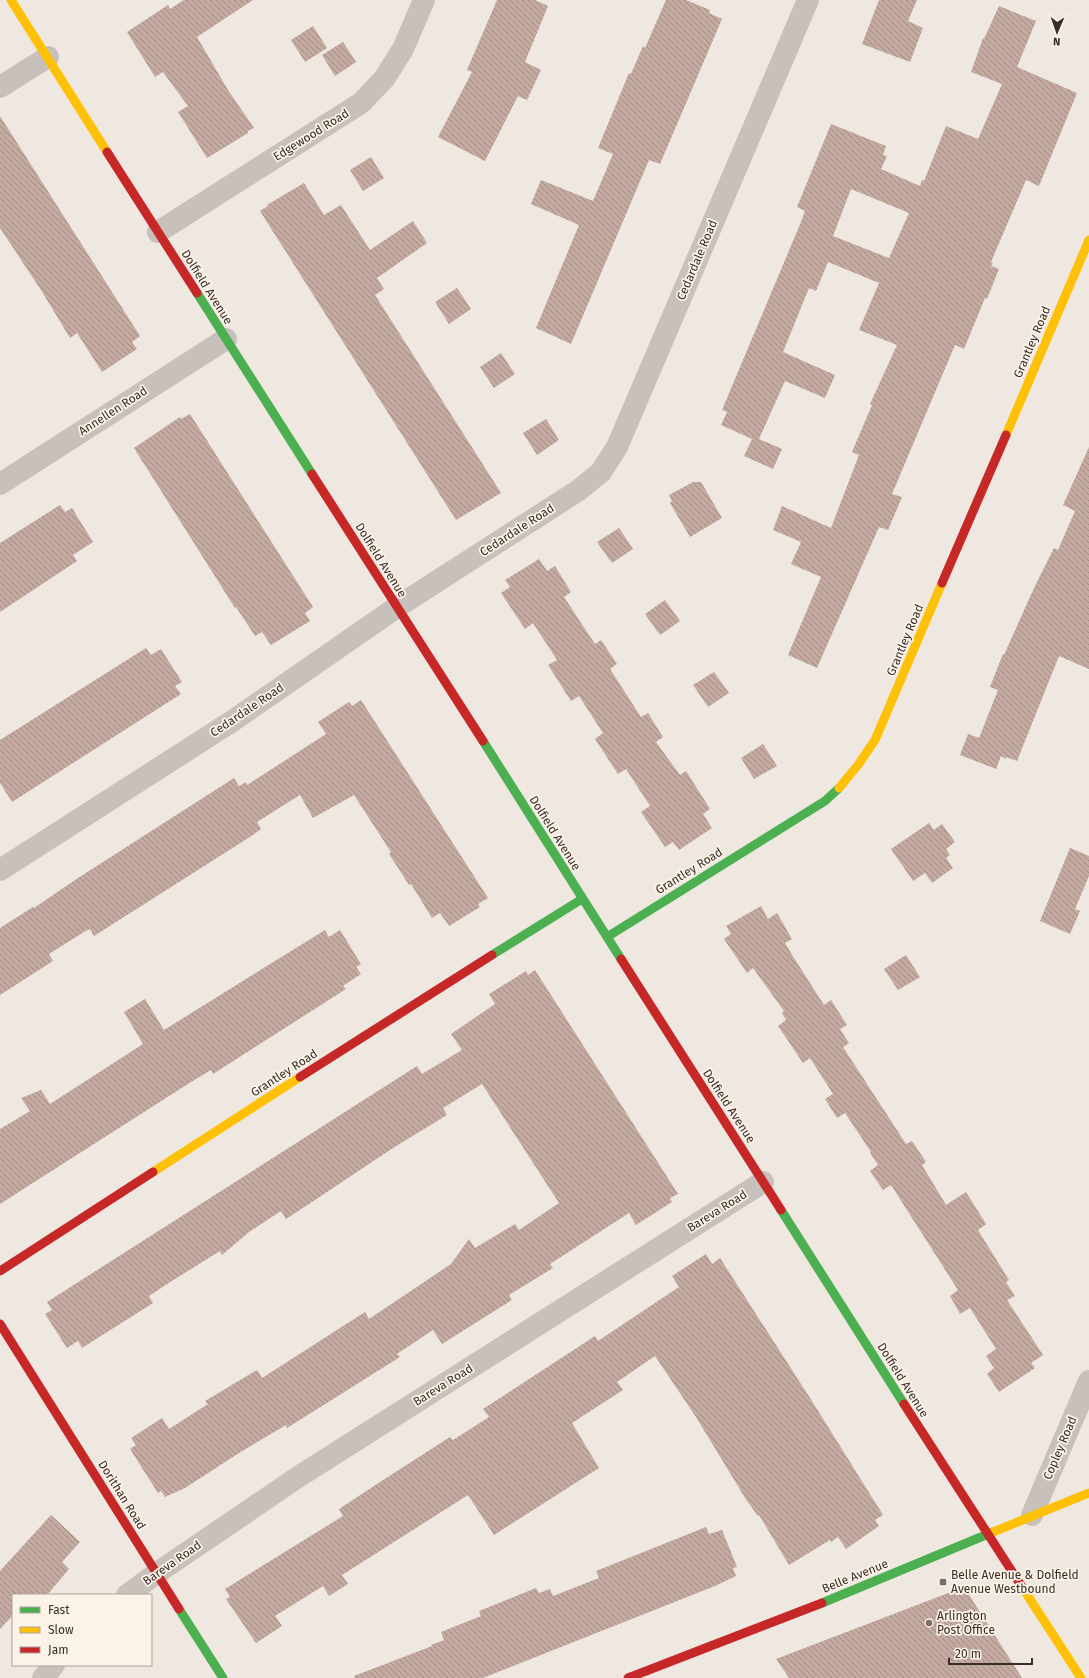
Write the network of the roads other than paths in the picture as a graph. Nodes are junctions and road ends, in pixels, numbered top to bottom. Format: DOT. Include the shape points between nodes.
graph roads {
  1 [pos="11,0"];
  2 [pos="424,0"];
  3 [pos="808,0"];
  4 [pos="48,57"];
  5 [pos="0,87"];
  6 [pos="158,232"];
  7 [pos="1089,240"];
  8 [pos="226,339"];
  9 [pos="0,484"];
  10 [pos="397,607"];
  11 [pos="0,870"];
  12 [pos="582,899"];
  13 [pos="607,937"];
  14 [pos="764,1182"];
  15 [pos="0,1271"];
  16 [pos="0,1324"];
  17 [pos="1089,1381"];
  18 [pos="1089,1493"];
  19 [pos="1032,1515"];
  20 [pos="987,1534"];
  21 [pos="157,1573"];
  22 [pos="128,1594"];
  23 [pos="53,1666"];
  24 [pos="43,1678"];
  25 [pos="223,1678"];
  26 [pos="628,1678"];
  27 [pos="1081,1678"];
  1 -- 4 [label="street, Dolfield Avenue"];
  2 -- 6 [label="street, Edgewood Road" via="403,49 384,79 361,103"];
  3 -- 10 [label="street, Cedardale Road" via="617,447 601,472 580,490"];
  4 -- 5 [label="street"];
  4 -- 6 [label="street, Dolfield Avenue"];
  6 -- 8 [label="street, Dolfield Avenue"];
  7 -- 13 [label="street, Grantley Road" via="878,733 860,764 842,787 825,801"];
  8 -- 9 [label="street, Annellen Road"];
  8 -- 10 [label="street, Dolfield Avenue"];
  10 -- 11 [label="street, Cedardale Road" via="231,722"];
  10 -- 12 [label="street, Dolfield Avenue"];
  12 -- 13 [label="street, Dolfield Avenue"];
  12 -- 15 [label="street, Grantley Road" via="403,1010"];
  13 -- 14 [label="street, Dolfield Avenue"];
  14 -- 20 [label="street, Dolfield Avenue"];
  14 -- 21 [label="street, Bareva Road" via="298,1477"];
  16 -- 21 [label="street, Dorithan Road"];
  17 -- 19 [label="street, Copley Road"];
  18 -- 19 [label="street, Belle Avenue"];
  19 -- 20 [label="street, Belle Avenue"];
  20 -- 26 [label="street, Belle Avenue" via="795,1614"];
  20 -- 27 [label="street, Dolfield Avenue"];
  21 -- 22 [label="street, Bareva Road"];
  21 -- 25 [label="street, Dorithan Road"];
  23 -- 24 [label="street"];
}
